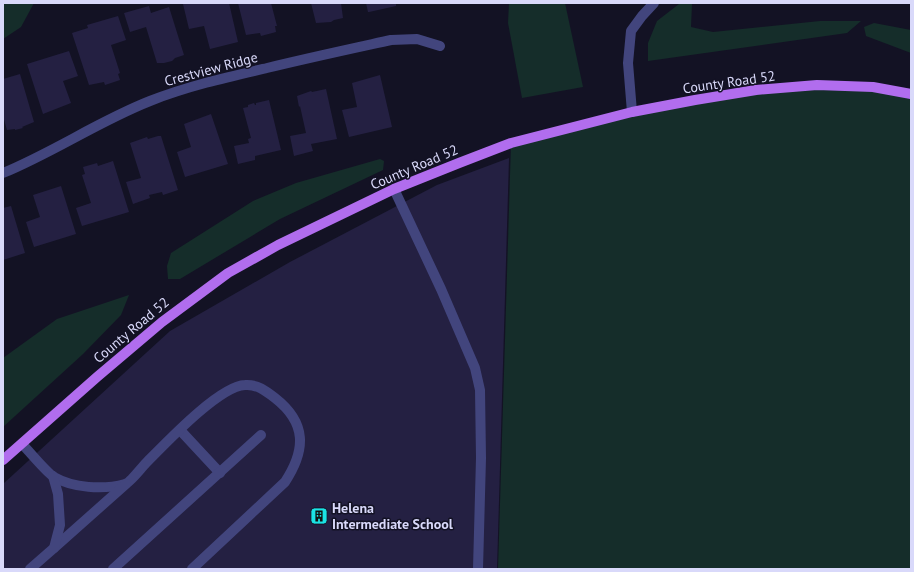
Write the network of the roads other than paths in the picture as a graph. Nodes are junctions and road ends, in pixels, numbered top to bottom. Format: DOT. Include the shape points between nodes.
graph roads {
  1 [pos="654,3"];
  2 [pos="440,46"];
  3 [pos="911,94"];
  4 [pos="632,112"];
  5 [pos="3,172"];
  6 [pos="394,189"];
  7 [pos="180,430"];
  8 [pos="261,435"];
  9 [pos="22,444"];
  10 [pos="3,460"];
  11 [pos="220,472"];
  12 [pos="53,476"];
  13 [pos="126,484"];
  14 [pos="54,548"];
  15 [pos="30,569"];
  16 [pos="113,569"];
  17 [pos="192,569"];
  18 [pos="478,569"];
  1 -- 4 [label="street" via="631,31 628,63"];
  2 -- 5 [label="street, Crestview Ridge" via="417,39 391,40 186,88 119,114"];
  3 -- 4 [label="main road, County Road 52" via="873,87 817,85 749,92"];
  4 -- 6 [label="main road, County Road 52" via="511,143"];
  6 -- 9 [label="main road, County Road 52" via="278,245 228,273 162,322"];
  6 -- 18 [label="street" via="475,368 480,390"];
  7 -- 11 [label="street"];
  7 -- 13 [label="street"];
  7 -- 17 [label="street" via="226,392 244,385 264,389 284,406 295,419 300,431 294,469 285,482"];
  8 -- 11 [label="street"];
  9 -- 10 [label="main road, County Road 52"];
  9 -- 12 [label="street"];
  11 -- 16 [label="street"];
  12 -- 13 [label="street" via="75,486 91,488"];
  12 -- 14 [label="street" via="60,510 60,525"];
  13 -- 14 [label="street"];
  14 -- 15 [label="street"];
}
